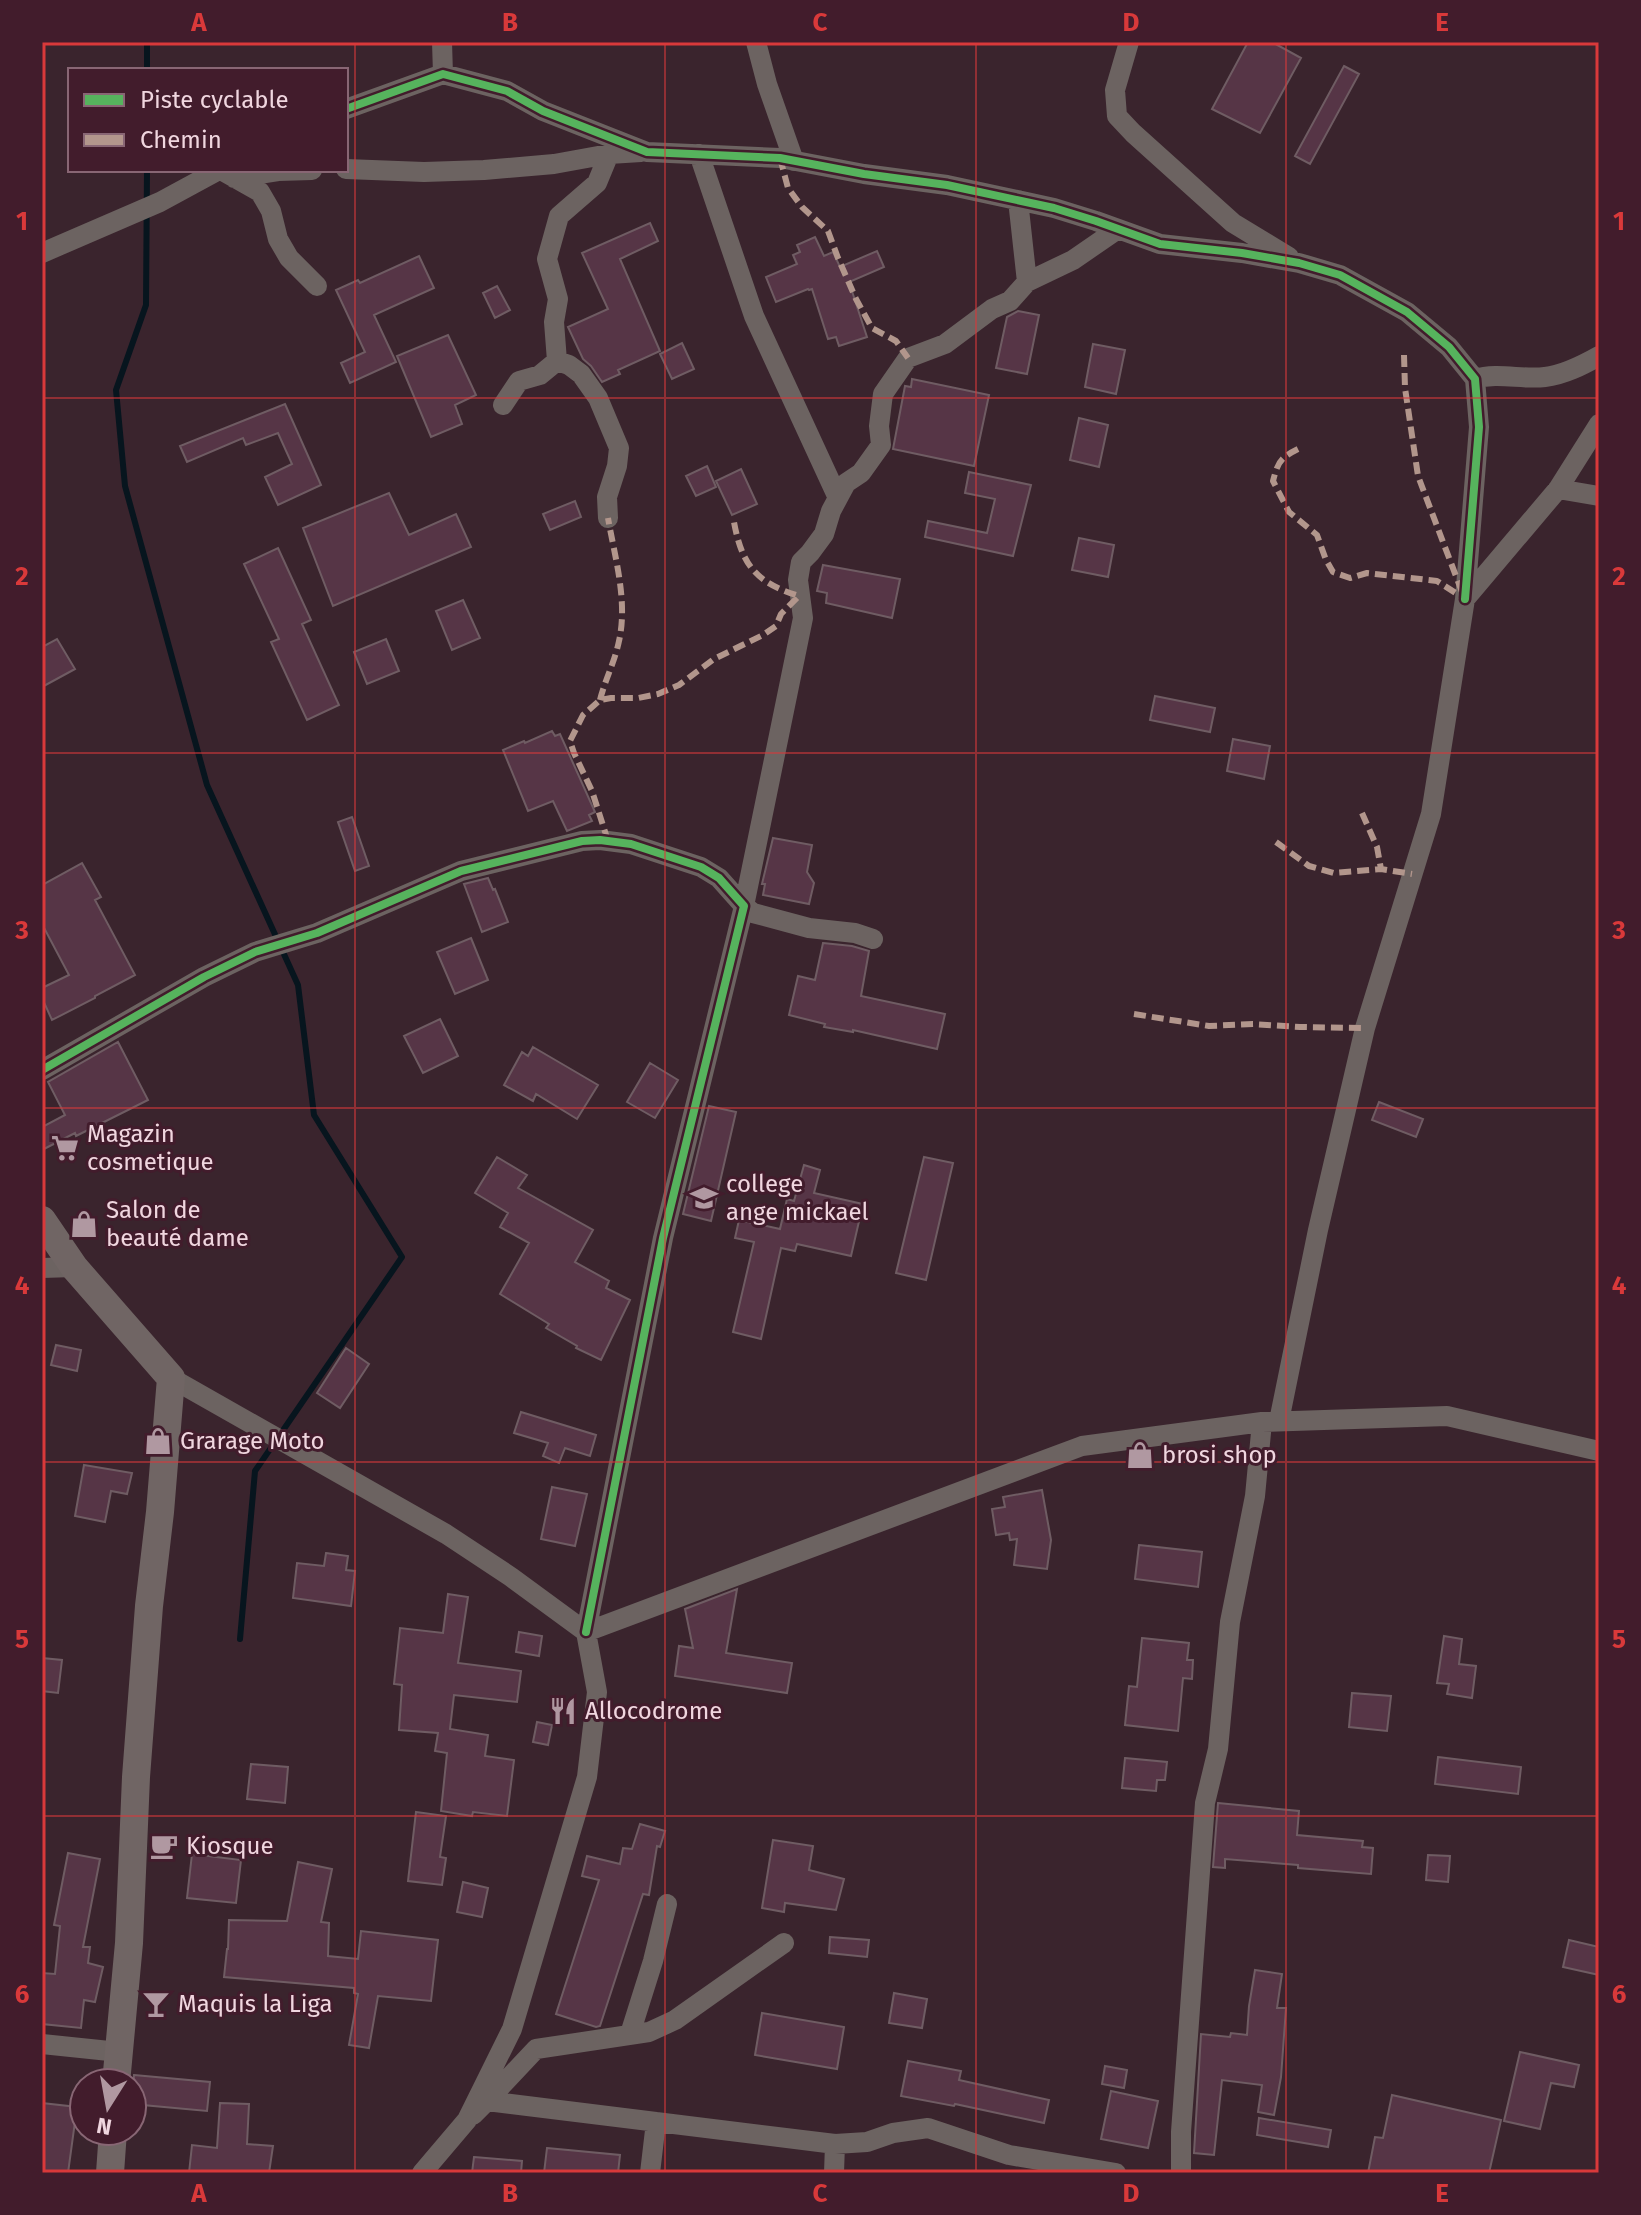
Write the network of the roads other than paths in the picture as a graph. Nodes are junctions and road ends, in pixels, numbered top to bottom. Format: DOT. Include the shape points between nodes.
graph roads {
  1 [pos="442,42"];
  2 [pos="756,42"];
  3 [pos="1129,42"];
  4 [pos="443,74"];
  5 [pos="348,108"];
  6 [pos="647,152"];
  7 [pos="609,154"];
  8 [pos="699,154"];
  9 [pos="794,161"];
  10 [pos="348,169"];
  11 [pos="252,172"];
  12 [pos="225,173"];
  13 [pos="1018,200"];
  14 [pos="1118,229"];
  15 [pos="42,253"];
  16 [pos="1299,263"];
  17 [pos="1027,282"];
  18 [pos="317,286"];
  19 [pos="1599,356"];
  20 [pos="557,361"];
  21 [pos="1475,379"];
  22 [pos="503,405"];
  23 [pos="1599,424"];
  24 [pos="1558,489"];
  25 [pos="1599,496"];
  26 [pos="838,498"];
  27 [pos="608,518"];
  28 [pos="1465,599"];
  29 [pos="744,906"];
  30 [pos="873,939"];
  31 [pos="42,1070"];
  32 [pos="42,1220"];
  33 [pos="74,1267"];
  34 [pos="42,1268"];
  35 [pos="171,1378"];
  36 [pos="1270,1421"];
  37 [pos="1599,1451"];
  38 [pos="586,1632"];
  39 [pos="667,1904"];
  40 [pos="784,1943"];
  41 [pos="630,2034"];
  42 [pos="42,2044"];
  43 [pos="119,2052"];
  44 [pos="118,2067"];
  45 [pos="487,2101"];
  46 [pos="467,2120"];
  47 [pos="656,2122"];
  48 [pos="835,2144"];
  49 [pos="112,2147"];
  50 [pos="110,2173"];
  51 [pos="422,2173"];
  52 [pos="650,2173"];
  53 [pos="834,2173"];
  54 [pos="1116,2173"];
  55 [pos="1181,2173"];
  1 -- 4 [label="street"];
  2 -- 9 [label="street"];
  3 -- 16 [label="street" via="1115,90 1117,116 1233,223"];
  4 -- 5 [label="street"];
  4 -- 6 [label="street" via="507,91"];
  6 -- 7 [label="street"];
  6 -- 8 [label="street"];
  7 -- 10 [label="street" via="484,170"];
  7 -- 20 [label="street" via="597,183 559,216 547,259 558,299"];
  8 -- 9 [label="street"];
  8 -- 26 [label="street" via="754,316"];
  9 -- 13 [label="street"];
  11 -- 12 [label="street"];
  12 -- 15 [label="street"];
  12 -- 18 [label="street" via="260,192 289,258"];
  13 -- 14 [label="street"];
  13 -- 17 [label="street"];
  14 -- 16 [label="street" via="1160,244"];
  14 -- 17 [label="street" via="1073,260"];
  16 -- 21 [label="street" via="1340,275 1407,312 1449,347"];
  17 -- 26 [label="street" via="1010,301 945,344 908,358 883,394 881,445"];
  19 -- 21 [label="street" via="1547,377"];
  20 -- 22 [label="street" via="540,375 519,381"];
  20 -- 27 [label="street" via="581,374 598,398 619,448 607,497"];
  21 -- 28 [label="street" via="1479,427"];
  23 -- 24 [label="street"];
  24 -- 25 [label="street"];
  24 -- 28 [label="street"];
  26 -- 29 [label="street" via="824,534 801,562 803,618"];
  28 -- 36 [label="street" via="1431,814 1365,1028"];
  29 -- 30 [label="street" via="809,928"];
  29 -- 31 [label="street" via="701,867 631,844 582,841 461,871 317,933 255,952"];
  29 -- 38 [label="street" via="663,1238"];
  32 -- 33 [label="main road"];
  33 -- 34 [label="street"];
  33 -- 35 [label="main road"];
  35 -- 38 [label="street" via="446,1534"];
  35 -- 43 [label="main road"];
  36 -- 37 [label="street" via="1447,1416"];
  36 -- 38 [label="street" via="1082,1446"];
  36 -- 55 [label="street" via="1230,1622 1218,1749 1205,1803"];
  38 -- 46 [label="street" via="597,1692 587,1777 512,2029"];
  39 -- 41 [label="street"];
  40 -- 41 [label="street" via="675,2020"];
  41 -- 45 [label="street" via="536,2049"];
  42 -- 43 [label="street"];
  43 -- 44 [label="main road"];
  45 -- 46 [label="street"];
  45 -- 47 [label="street"];
  46 -- 51 [label="street"];
  47 -- 48 [label="street"];
  47 -- 52 [label="street"];
  48 -- 53 [label="street"];
  48 -- 54 [label="street" via="928,2128 1009,2155"];
  49 -- 50 [label="main road"];
}
